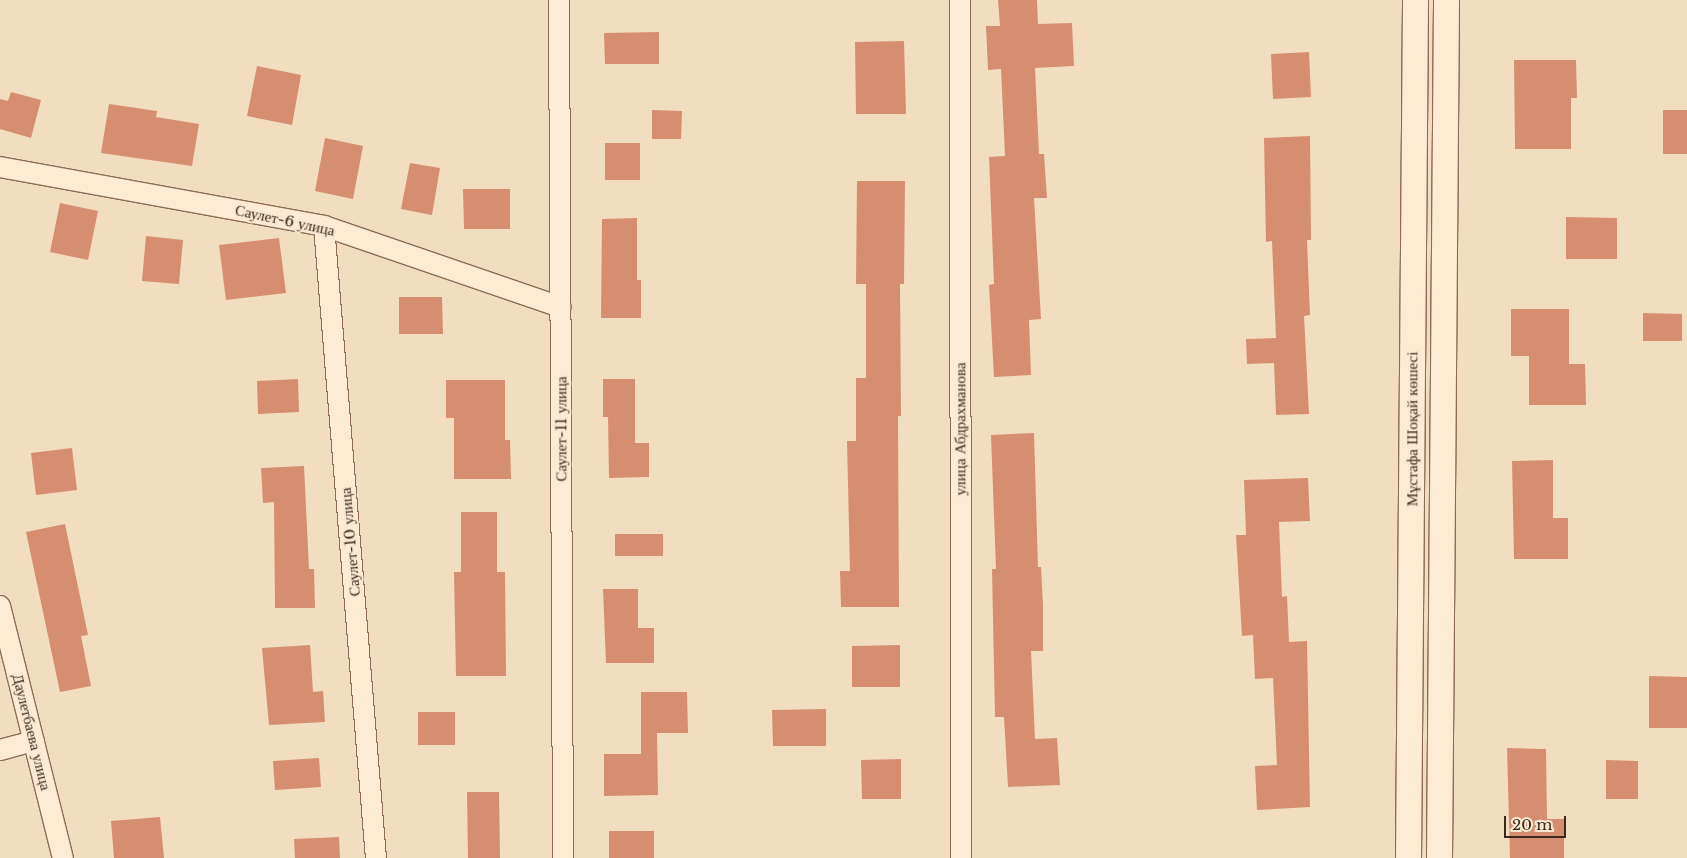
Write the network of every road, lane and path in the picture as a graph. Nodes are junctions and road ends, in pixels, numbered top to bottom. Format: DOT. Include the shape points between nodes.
graph roads {
  1 [pos="560,0"];
  2 [pos="960,0"];
  3 [pos="1415,0"];
  4 [pos="1446,0"];
  5 [pos="0,167"];
  6 [pos="324,226"];
  7 [pos="561,306"];
  8 [pos="0,606"];
  9 [pos="34,741"];
  10 [pos="0,750"];
  11 [pos="63,858"];
  12 [pos="376,858"];
  13 [pos="563,858"];
  14 [pos="961,858"];
  15 [pos="1408,858"];
  16 [pos="1440,858"];
  1 -- 7 [label="street, Саулет-11 улица"];
  2 -- 14 [label="street, улица Абдрахманова"];
  3 -- 15 [label="street, Мұстафа Шоқай көшесі"];
  4 -- 16 [label="street, Мұстафа Шоқай көшесі"];
  5 -- 6 [label="street, Саулет-6 улица"];
  6 -- 7 [label="street, Саулет-6 улица"];
  6 -- 12 [label="street, Саулет-10 улица"];
  7 -- 13 [label="street, Саулет-11 улица"];
  8 -- 9 [label="street, Даулетбаева улица"];
  9 -- 10 [label="street"];
  9 -- 11 [label="street, Даулетбаева улица"];
}
